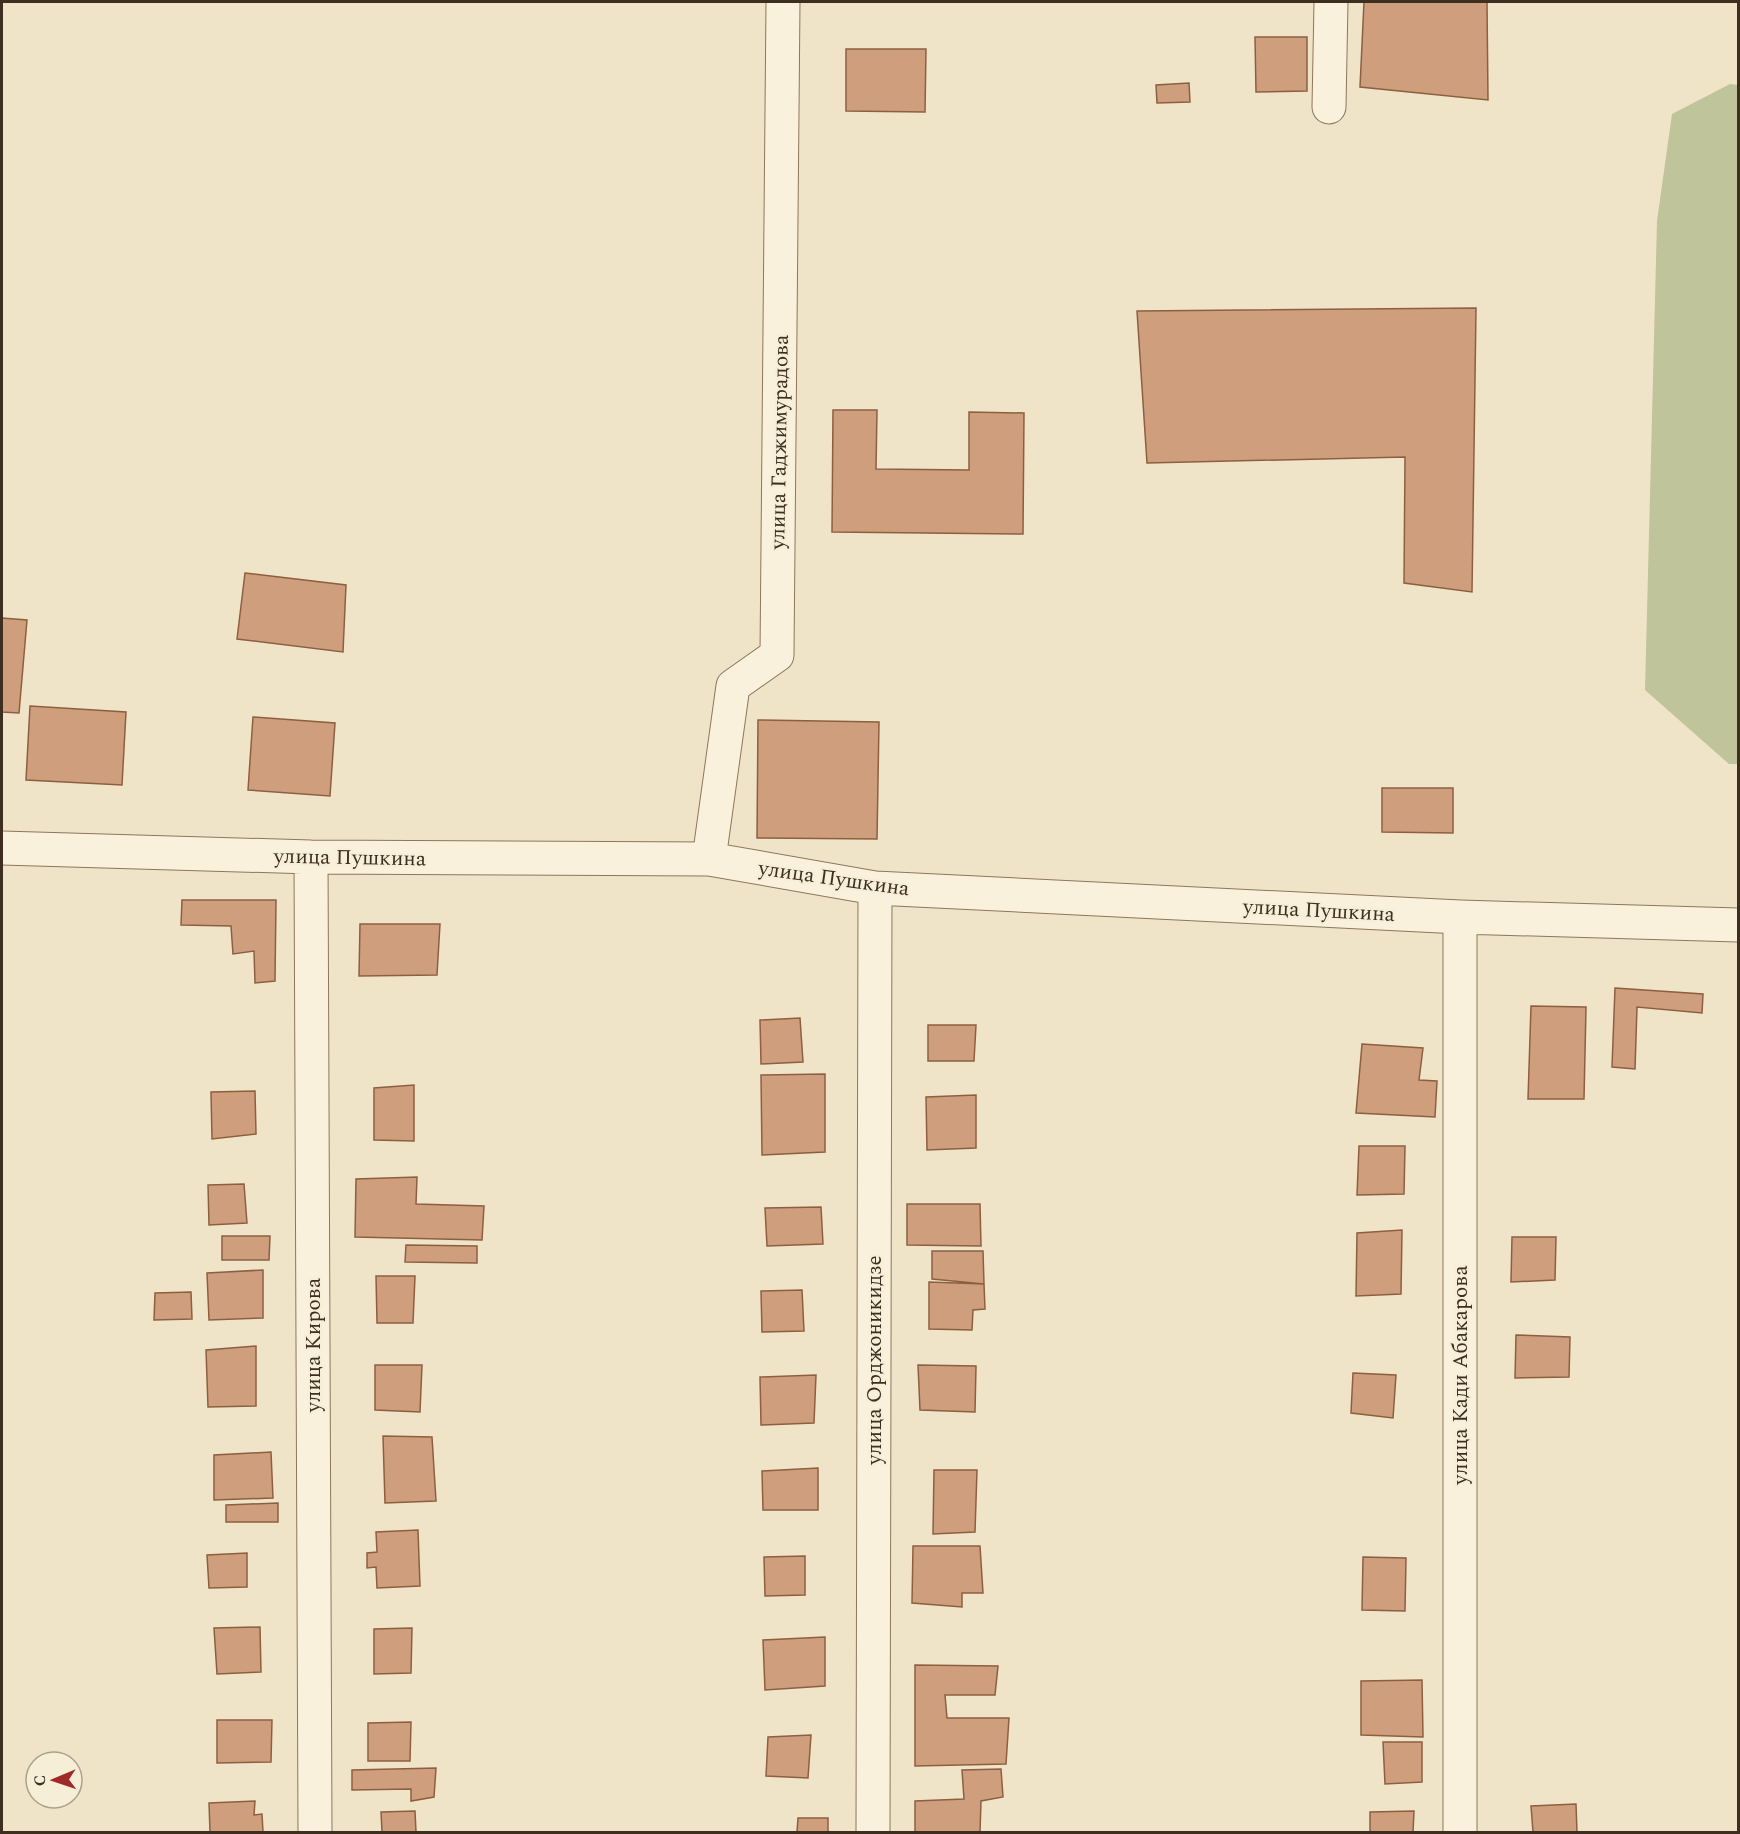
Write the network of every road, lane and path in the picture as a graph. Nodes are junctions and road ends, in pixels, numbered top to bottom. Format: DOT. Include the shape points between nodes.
graph roads {
  1 [pos="783,2"];
  2 [pos="1330,2"];
  3 [pos="1329,107"];
  4 [pos="2,848"];
  5 [pos="311,857"];
  6 [pos="709,859"];
  7 [pos="875,888"];
  8 [pos="1460,917"];
  9 [pos="1738,925"];
  10 [pos="315,1833"];
  11 [pos="873,1833"];
  12 [pos="1460,1833"];
  1 -- 6 [label="street, улица Гаджимурадова" via="777,655 733,686"];
  2 -- 3 [label="street"];
  4 -- 5 [label="street, улица Пушкина"];
  5 -- 6 [label="street, улица Пушкина"];
  5 -- 10 [label="street, улица Кирова"];
  6 -- 7 [label="street, улица Пушкина"];
  7 -- 8 [label="street, улица Пушкина"];
  7 -- 11 [label="street, улица Орджоникидзе"];
  8 -- 9 [label="street, улица Пушкина"];
  8 -- 12 [label="street, улица Кади Абакарова"];
}
